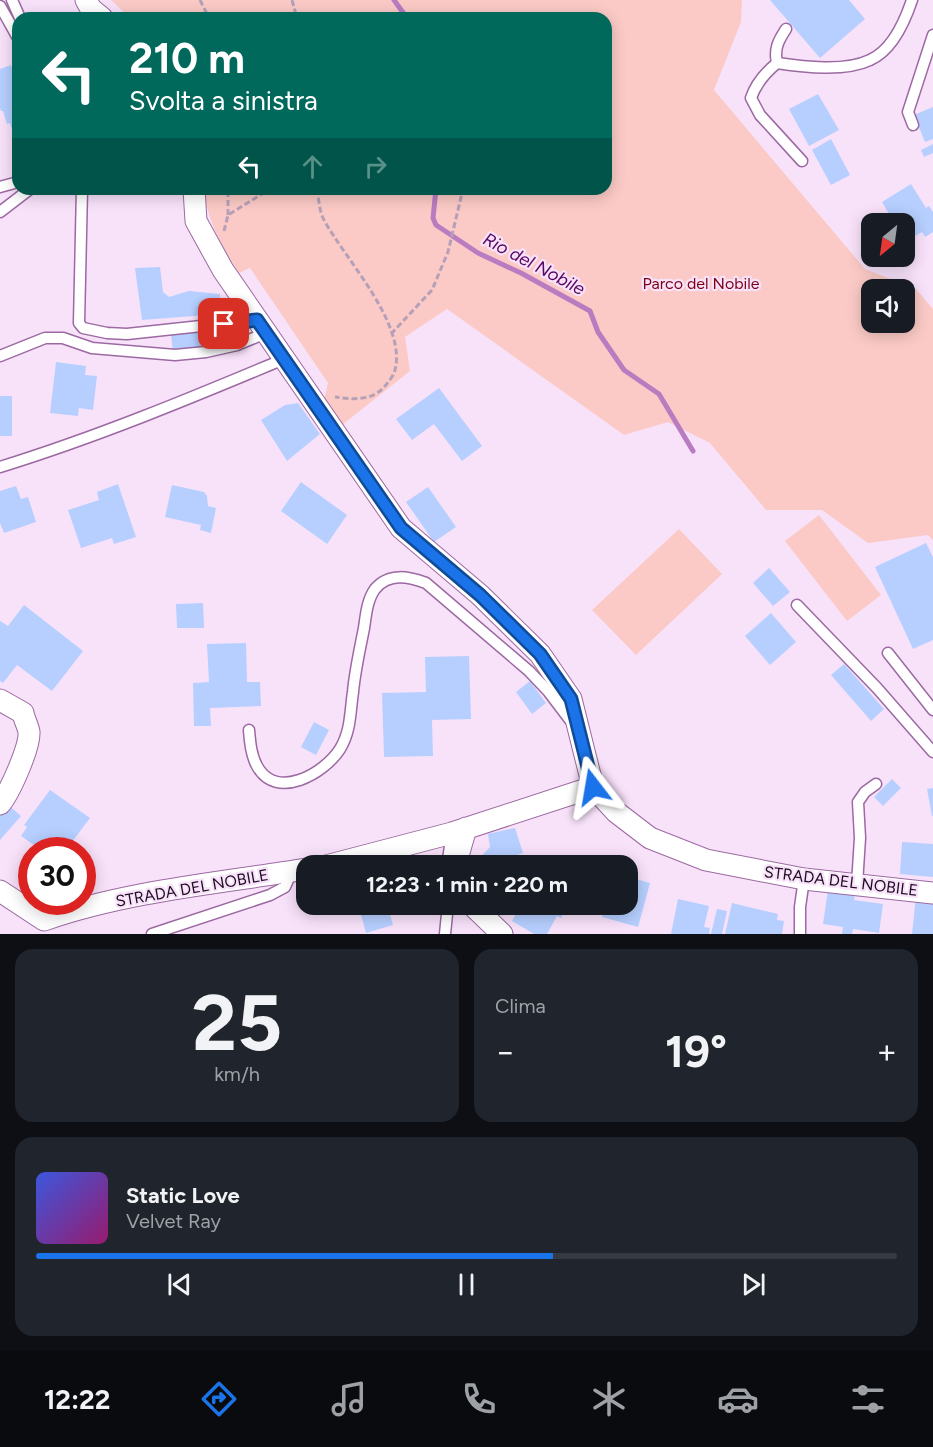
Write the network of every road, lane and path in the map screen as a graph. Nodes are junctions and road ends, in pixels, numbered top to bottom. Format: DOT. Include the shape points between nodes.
graph roads {
  1 [pos="86,0"];
  2 [pos="912,0"];
  3 [pos="0,6"];
  4 [pos="95,12"];
  5 [pos="12,27"];
  6 [pos="786,29"];
  7 [pos="933,35"];
  8 [pos="777,63"];
  9 [pos="913,125"];
  10 [pos="802,161"];
  11 [pos="22,195"];
  12 [pos="82,195"];
  13 [pos="194,195"];
  14 [pos="228,195"];
  15 [pos="260,195"];
  16 [pos="318,195"];
  17 [pos="462,195"];
  18 [pos="0,212"];
  19 [pos="228,215"];
  20 [pos="223,233"];
  21 [pos="262,326"];
  22 [pos="392,334"];
  23 [pos="0,356"];
  24 [pos="284,359"];
  25 [pos="306,392"];
  26 [pos="0,467"];
  27 [pos="797,605"];
  28 [pos="888,653"];
  29 [pos="0,700"];
  30 [pos="933,710"];
  31 [pos="249,730"];
  32 [pos="579,732"];
  33 [pos="933,752"];
  34 [pos="876,783"];
  35 [pos="593,787"];
  36 [pos="0,804"];
  37 [pos="459,830"];
  38 [pos="367,855"];
  39 [pos="451,855"];
  40 [pos="456,855"];
  41 [pos="296,870"];
  42 [pos="296,874"];
  43 [pos="804,879"];
  44 [pos="857,884"];
  45 [pos="0,891"];
  46 [pos="933,893"];
  47 [pos="447,915"];
  48 [pos="482,915"];
  49 [pos="48,927"];
  50 [pos="153,934"];
  51 [pos="445,934"];
  52 [pos="502,934"];
  53 [pos="800,934"];
  1 -- 4 [label="street"];
  2 -- 8 [label="lane" via="905,22 871,60 844,66"];
  3 -- 5 [label="lane"];
  6 -- 8 [label="lane" via="775,51"];
  7 -- 9 [label="lane" via="908,112"];
  8 -- 10 [label="lane" via="755,87 751,98 760,115"];
  11 -- 18 [label="lane"];
  12 -- 21 [label="lane" via="79,322 83,328 128,334"];
  13 -- 21 [label="street, STRADA DEL NOBILE" via="196,220 223,270"];
  14 -- 19 [label="path"];
  15 -- 19 [label="path"];
  16 -- 22 [label="path" via="323,218 383,310"];
  17 -- 22 [label="path" via="448,252 432,290"];
  19 -- 20 [label="path"];
  21 -- 23 [label="lane" via="237,345 206,352 175,355 92,348 63,338 45,338"];
  21 -- 24 [label="street, STRADA DEL NOBILE"];
  22 -- 25 [label="path" via="395,371 385,387 359,399"];
  24 -- 25 [label="street, STRADA DEL NOBILE"];
  24 -- 26 [label="lane" via="65,447"];
  25 -- 32 [label="street, STRADA DEL NOBILE" via="401,528 480,595 540,654 571,699"];
  27 -- 33 [label="lane"];
  28 -- 30 [label="lane"];
  29 -- 36 [label="street" via="22,713 29,733"];
  31 -- 32 [label="lane" via="257,767 271,779 292,782 312,776 327,764 340,749 349,729 368,604 376,589 389,578 408,577 426,583 529,671"];
  32 -- 35 [label="street, STRADA DEL NOBILE"];
  34 -- 44 [label="lane" via="858,802"];
  35 -- 37 [label="street"];
  35 -- 43 [label="street, STRADA DEL NOBILE" via="616,812 650,838 706,860"];
  37 -- 38 [label="street"];
  37 -- 39 [label="lane"];
  37 -- 40 [label="street"];
  41 -- 49 [label="street, STRADA DEL NOBILE" via="61,914"];
  42 -- 50 [label="lane" via="285,887 270,895"];
  43 -- 44 [label="street, STRADA DEL NOBILE"];
  43 -- 53 [label="lane"];
  44 -- 46 [label="street, STRADA DEL NOBILE"];
  45 -- 49 [label="street, STRADA DEL NOBILE"];
  47 -- 51 [label="lane"];
  48 -- 52 [label="street"];
}
